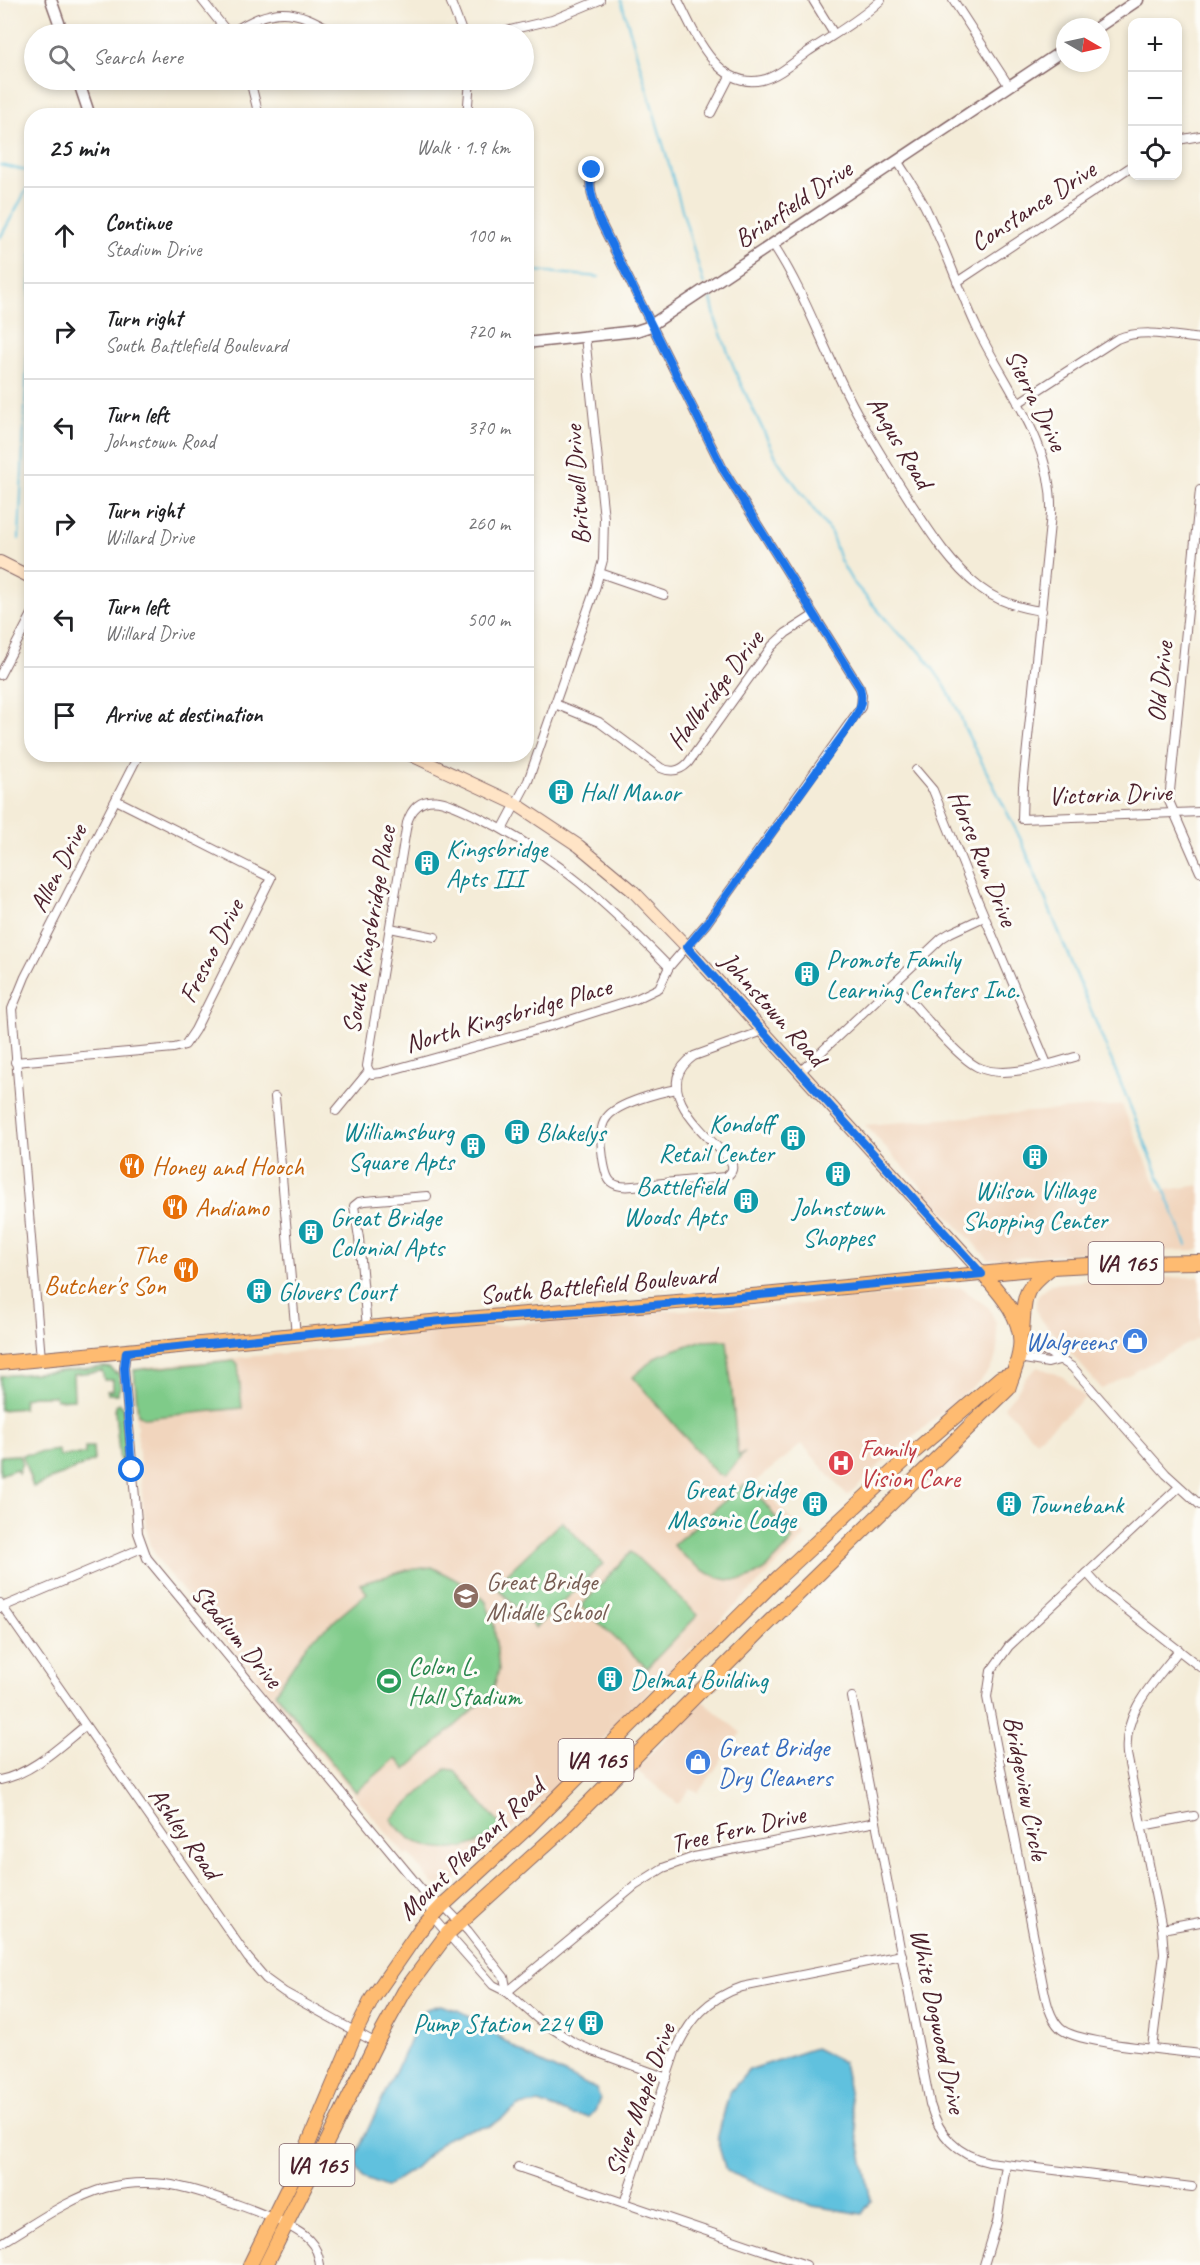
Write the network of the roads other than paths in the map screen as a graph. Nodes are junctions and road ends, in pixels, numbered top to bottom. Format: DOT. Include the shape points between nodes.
graph roads {
  1 [pos="51,0"];
  2 [pos="202,0"];
  3 [pos="450,0"];
  4 [pos="600,0"];
  5 [pos="678,0"];
  6 [pos="813,0"];
  7 [pos="881,0"];
  8 [pos="953,0"];
  9 [pos="1138,0"];
  10 [pos="1110,19"];
  11 [pos="59,24"];
  12 [pos="221,24"];
  13 [pos="247,24"];
  14 [pos="320,24"];
  15 [pos="459,24"];
  16 [pos="534,24"];
  17 [pos="834,34"];
  18 [pos="1056,55"];
  19 [pos="730,76"];
  20 [pos="1009,86"];
  21 [pos="81,90"];
  22 [pos="253,90"];
  23 [pos="469,90"];
  24 [pos="87,108"];
  25 [pos="258,108"];
  26 [pos="468,108"];
  27 [pos="711,113"];
  28 [pos="1200,136"];
  29 [pos="1182,139"];
  30 [pos="898,162"];
  31 [pos="1128,169"];
  32 [pos="592,170"];
  33 [pos="773,244"];
  34 [pos="957,282"];
  35 [pos="651,325"];
  36 [pos="585,336"];
  37 [pos="1200,339"];
  38 [pos="534,342"];
  39 [pos="1018,403"];
  40 [pos="1200,490"];
  41 [pos="0,562"];
  42 [pos="600,573"];
  43 [pos="24,574"];
  44 [pos="664,595"];
  45 [pos="1042,611"];
  46 [pos="814,615"];
  47 [pos="24,629"];
  48 [pos="0,675"];
  49 [pos="555,704"];
  50 [pos="135,762"];
  51 [pos="426,762"];
  52 [pos="916,770"];
  53 [pos="116,800"];
  54 [pos="516,804"];
  55 [pos="1200,812"];
  56 [pos="1174,813"];
  57 [pos="1022,819"];
  58 [pos="503,828"];
  59 [pos="1200,872"];
  60 [pos="984,917"];
  61 [pos="390,928"];
  62 [pos="435,936"];
  63 [pos="687,947"];
  64 [pos="669,967"];
  65 [pos="895,983"];
  66 [pos="763,1031"];
  67 [pos="1075,1057"];
  68 [pos="15,1062"];
  69 [pos="1047,1064"];
  70 [pos="369,1071"];
  71 [pos="800,1072"];
  72 [pos="677,1089"];
  73 [pos="275,1097"];
  74 [pos="336,1111"];
  75 [pos="427,1196"];
  76 [pos="1200,1262"];
  77 [pos="1052,1267"];
  78 [pos="982,1274"];
  79 [pos="367,1328"];
  80 [pos="296,1336"];
  81 [pos="1020,1349"];
  82 [pos="126,1352"];
  83 [pos="41,1359"];
  84 [pos="0,1363"];
  85 [pos="1012,1374"];
  86 [pos="984,1393"];
  87 [pos="916,1479"];
  88 [pos="1179,1487"];
  89 [pos="1200,1505"];
  90 [pos="142,1548"];
  91 [pos="1088,1573"];
  92 [pos="1,1606"];
  93 [pos="1179,1650"];
  94 [pos="1200,1667"];
  95 [pos="852,1697"];
  96 [pos="85,1726"];
  97 [pos="0,1780"];
  98 [pos="1194,1815"];
  99 [pos="876,1822"];
  100 [pos="1142,1826"];
  101 [pos="430,1900"];
  102 [pos="443,1905"];
  103 [pos="432,1916"];
  104 [pos="459,1922"];
  105 [pos="1200,1922"];
  106 [pos="1162,1929"];
  107 [pos="448,1933"];
  108 [pos="902,1955"];
  109 [pos="507,1992"];
  110 [pos="356,2031"];
  111 [pos="376,2043"];
  112 [pos="1152,2048"];
  113 [pos="1200,2054"];
  114 [pos="667,2078"];
  115 [pos="1006,2165"];
  116 [pos="518,2167"];
  117 [pos="1192,2187"];
  118 [pos="624,2203"];
  119 [pos="280,2222"];
  120 [pos="0,2244"];
  121 [pos="250,2265"];
  122 [pos="266,2265"];
  123 [pos="320,2265"];
  124 [pos="806,2265"];
  125 [pos="984,2265"];
  1 -- 11 [label="street"];
  2 -- 12 [label="street"];
  3 -- 15 [label="street"];
  4 -- 16 [label="street"];
  5 -- 19 [label="street" via="710,56"];
  6 -- 17 [label="street"];
  7 -- 17 [label="street"];
  8 -- 20 [label="street"];
  9 -- 10 [label="street"];
  13 -- 14 [label="street" via="261,16 289,13"];
  17 -- 19 [label="street" via="769,77 750,81"];
  18 -- 20 [label="street, Briarfield Drive"];
  19 -- 27 [label="street"];
  20 -- 30 [label="street, Briarfield Drive"];
  21 -- 24 [label="street"];
  22 -- 25 [label="street"];
  23 -- 26 [label="street"];
  28 -- 29 [label="street"];
  30 -- 33 [label="street, Briarfield Drive"];
  30 -- 34 [label="street, Sierra Drive" via="928,212"];
  31 -- 34 [label="street, Constance Drive"];
  32 -- 35 [label="street, North Kingsbridge Place" via="590,182 599,219"];
  33 -- 35 [label="street, Briarfield Drive"];
  33 -- 45 [label="street, Angus Road" via="798,286 871,438 923,522 981,589 1001,601"];
  34 -- 39 [label="street, Sierra Drive" via="995,365"];
  35 -- 36 [label="street, Briarfield Drive" via="636,331"];
  35 -- 46 [label="street, North Kingsbridge Place" via="724,471"];
  36 -- 38 [label="street, Briarfield Drive"];
  36 -- 42 [label="street, Britwell Drive" via="604,518"];
  37 -- 39 [label="street" via="1128,334"];
  39 -- 45 [label="street, Sierra Drive" via="1042,450 1051,495"];
  40 -- 56 [label="street, Old Drive" via="1169,801"];
  41 -- 43 [label="main road"];
  42 -- 44 [label="street"];
  42 -- 49 [label="street, Britwell Drive"];
  45 -- 57 [label="street, Sierra Drive"];
  46 -- 49 [label="street, Hallbridge Drive" via="772,646 688,763 678,770 666,771 607,727"];
  46 -- 63 [label="street, North Kingsbridge Place" via="860,688 861,707"];
  47 -- 48 [label="street"];
  49 -- 54 [label="street, Britwell Drive"];
  50 -- 53 [label="street, Allen Drive"];
  51 -- 54 [label="main road, Johnstown Road"];
  52 -- 60 [label="street, Horse Run Drive" via="933,790"];
  53 -- 68 [label="street, Allen Drive" via="13,1005"];
  53 -- 68 [label="street, Fresno Drive" via="271,878 185,1044"];
  54 -- 58 [label="street, Britwell Drive"];
  54 -- 63 [label="main road, Johnstown Road" via="608,868"];
  55 -- 56 [label="street, Victoria Drive"];
  56 -- 57 [label="street, Victoria Drive"];
  56 -- 59 [label="street, Old Drive"];
  58 -- 61 [label="street, South Kingsbridge Place" via="443,801 424,802 407,823"];
  58 -- 64 [label="street" via="571,875 623,919"];
  60 -- 65 [label="street" via="950,933"];
  60 -- 69 [label="street, Horse Run Drive"];
  61 -- 62 [label="street"];
  61 -- 70 [label="street, South Kingsbridge Place"];
  63 -- 64 [label="street, North Kingsbridge Place"];
  63 -- 66 [label="main road, Johnstown Road"];
  64 -- 70 [label="street, North Kingsbridge Place" via="659,987 636,999 388,1072"];
  65 -- 69 [label="street" via="954,1048 979,1068 1002,1071"];
  65 -- 71 [label="street"];
  66 -- 71 [label="main road, Johnstown Road"];
  66 -- 72 [label="street" via="694,1056 680,1069"];
  67 -- 69 [label="street"];
  68 -- 83 [label="street, Allen Drive"];
  70 -- 74 [label="street"];
  71 -- 78 [label="main road, Johnstown Road"];
  72 -- 72 [label="street" via="682,1106 730,1160 731,1174 725,1178 633,1186 613,1184 605,1172 603,1124 620,1108"];
  73 -- 80 [label="street"];
  75 -- 79 [label="street" via="364,1201 354,1206"];
  76 -- 77 [label="main road, South Battlefield Boulevard / VA 165"];
  77 -- 78 [label="main road, South Battlefield Boulevard / VA 165"];
  77 -- 81 [label="main road, VA 165" via="1026,1293"];
  78 -- 79 [label="main road, South Battlefield Boulevard"];
  78 -- 81 [label="main road" via="1006,1301 1018,1327"];
  79 -- 80 [label="main road, South Battlefield Boulevard"];
  80 -- 82 [label="main road, South Battlefield Boulevard"];
  81 -- 85 [label="main road, Mount Pleasant Road / VA 165"];
  81 -- 88 [label="street" via="1048,1352 1072,1367"];
  82 -- 83 [label="main road, South Battlefield Boulevard"];
  82 -- 90 [label="street, Stadium Drive" via="124,1368"];
  83 -- 84 [label="main road, South Battlefield Boulevard"];
  85 -- 86 [label="main road, Mount Pleasant Road / VA 165" via="1000,1378"];
  85 -- 87 [label="main road, Mount Pleasant Road / VA 165" via="1008,1389"];
  86 -- 87 [label="main road" via="981,1406 941,1446"];
  86 -- 102 [label="main road, Mount Pleasant Road / VA 165" via="779,1577 529,1826"];
  87 -- 104 [label="main road, Mount Pleasant Road / VA 165" via="566,1826"];
  88 -- 89 [label="street"];
  88 -- 91 [label="street, Bridgeview Circle"];
  90 -- 92 [label="street"];
  90 -- 101 [label="street, Stadium Drive" via="157,1573"];
  91 -- 93 [label="street" via="1103,1592"];
  91 -- 112 [label="street, Bridgeview Circle" via="1008,1646 990,1675 988,1703 1042,1985 1053,2017 1062,2030 1077,2037"];
  92 -- 96 [label="street, Ashley Road"];
  93 -- 94 [label="street"];
  93 -- 100 [label="street" via="1140,1700 1128,1726 1127,1754"];
  95 -- 99 [label="street, White Dogwood Drive"];
  96 -- 97 [label="street" via="32,1766"];
  96 -- 110 [label="street, Ashley Road" via="256,1968 284,1992"];
  98 -- 100 [label="street"];
  99 -- 108 [label="street, White Dogwood Drive"];
  99 -- 109 [label="street, Tree Fern Drive" via="694,1857 663,1868"];
  100 -- 106 [label="street"];
  101 -- 102 [label="street, Stadium Drive"];
  101 -- 103 [label="street"];
  102 -- 103 [label="main road, Mount Pleasant Road / VA 165"];
  102 -- 104 [label="street, Stadium Drive"];
  103 -- 107 [label="street, Stadium Drive"];
  103 -- 110 [label="main road, Mount Pleasant Road / VA 165" via="372,1998"];
  104 -- 107 [label="main road, Mount Pleasant Road / VA 165"];
  104 -- 109 [label="street, Stadium Drive" via="504,1977"];
  105 -- 106 [label="street"];
  106 -- 112 [label="street" via="1164,1954"];
  107 -- 109 [label="street, Stadium Drive" via="493,1985"];
  107 -- 111 [label="main road, Mount Pleasant Road / VA 165" via="404,1992"];
  108 -- 114 [label="street, Silver Maple Drive" via="726,1993 694,2017 684,2032"];
  108 -- 115 [label="street, White Dogwood Drive" via="936,2122 962,2152"];
  109 -- 114 [label="street, Stadium Drive" via="573,2042"];
  110 -- 111 [label="street, Ashley Road"];
  110 -- 119 [label="main road, Mount Pleasant Road / VA 165"];
  111 -- 119 [label="main road, Mount Pleasant Road / VA 165"];
  112 -- 113 [label="street, Bridgeview Circle"];
  114 -- 118 [label="street, Silver Maple Drive"];
  115 -- 117 [label="street, White Dogwood Drive"];
  115 -- 125 [label="street" via="997,2222"];
  116 -- 118 [label="street"];
  118 -- 124 [label="street"];
  119 -- 120 [label="street" via="186,2188 140,2183 107,2187 84,2196"];
  119 -- 121 [label="main road, Mount Pleasant Road / VA 165"];
  119 -- 122 [label="main road, Mount Pleasant Road / VA 165"];
  119 -- 123 [label="street" via="310,2241"];
}
